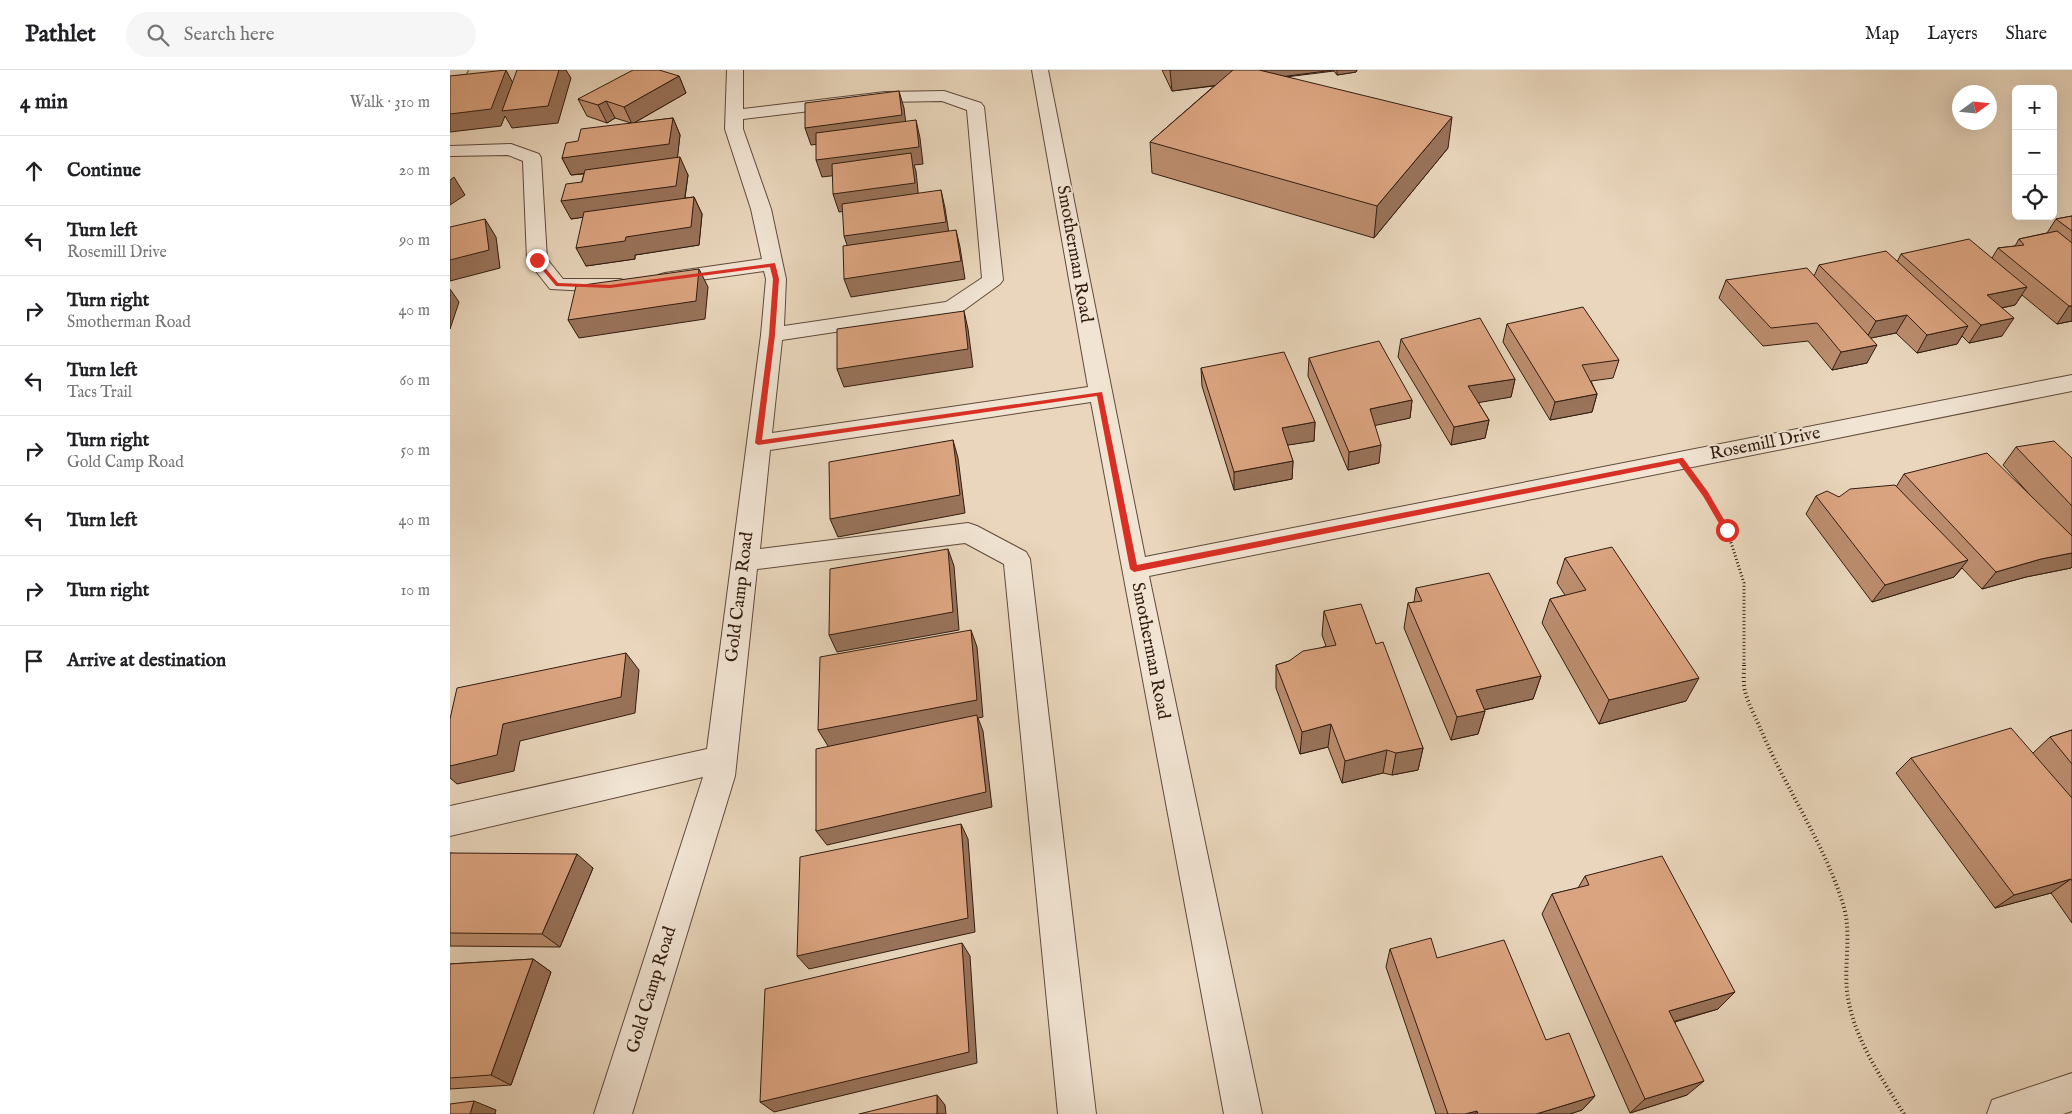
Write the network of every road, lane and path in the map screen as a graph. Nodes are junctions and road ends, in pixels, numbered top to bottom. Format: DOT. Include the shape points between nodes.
graph roads {
  1 [pos="460,70"];
  2 [pos="735,70"];
  3 [pos="1040,70"];
  4 [pos="450,71"];
  5 [pos="735,115"];
  6 [pos="450,151"];
  7 [pos="773,264"];
  8 [pos="772,335"];
  9 [pos="2072,383"];
  10 [pos="1100,394"];
  11 [pos="758,443"];
  12 [pos="1681,460"];
  13 [pos="744,561"];
  14 [pos="1134,569"];
  15 [pos="721,759"];
  16 [pos="450,821"];
  17 [pos="2072,1092"];
  18 [pos="613,1114"];
  19 [pos="1077,1114"];
  20 [pos="1243,1114"];
  21 [pos="1904,1114"];
  22 [pos="2006,1114"];
  1 -- 4 [label="street"];
  2 -- 5 [label="street, Gold Camp Road"];
  3 -- 10 [label="street, Smotherman Road"];
  5 -- 7 [label="street, Gold Camp Road" via="734,129 762,209"];
  5 -- 8 [label="street" via="884,97 944,96 975,107 993,280 952,308"];
  6 -- 7 [label="street" via="511,149 532,158 537,260 556,284 610,286"];
  7 -- 8 [label="street, Gold Camp Road" via="776,279"];
  8 -- 11 [label="street, Gold Camp Road"];
  9 -- 12 [label="street, Rosemill Drive"];
  10 -- 11 [label="street"];
  10 -- 14 [label="street, Smotherman Road"];
  11 -- 13 [label="street, Gold Camp Road"];
  12 -- 14 [label="street, Rosemill Drive"];
  12 -- 21 [label="path" via="1727,530 1744,584 1745,691 1775,763 1820,848 1844,906 1846,990 1850,1009 1880,1076"];
  13 -- 15 [label="street, Gold Camp Road"];
  13 -- 19 [label="street" via="968,533 1017,559"];
  14 -- 20 [label="street, Smotherman Road"];
  15 -- 16 [label="street"];
  15 -- 18 [label="street, Gold Camp Road" via="719,776"];
  17 -- 22 [label="street"];
}
